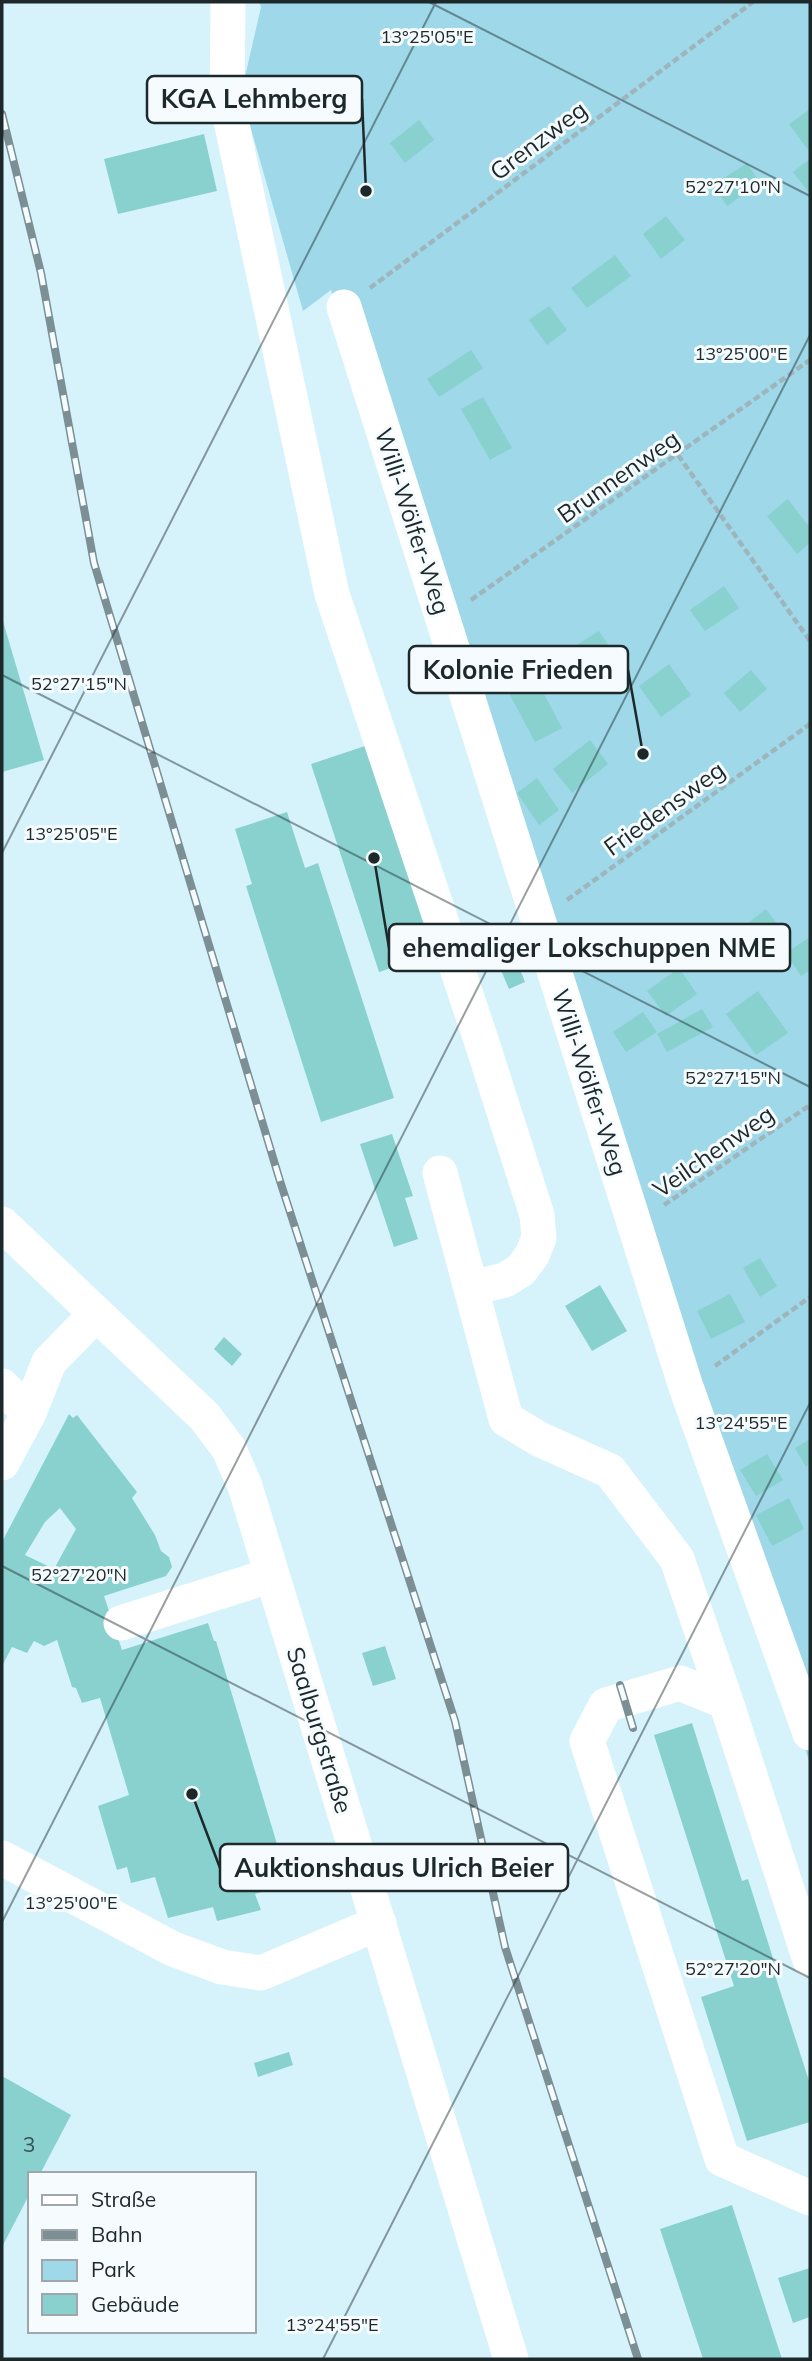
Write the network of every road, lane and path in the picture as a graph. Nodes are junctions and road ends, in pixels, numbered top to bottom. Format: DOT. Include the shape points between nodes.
graph roads {
  1 [pos="228,2"];
  2 [pos="753,2"];
  3 [pos="344,307"];
  4 [pos="810,360"];
  5 [pos="678,455"];
  6 [pos="444,618"];
  7 [pos="810,640"];
  8 [pos="810,724"];
  9 [pos="538,921"];
  10 [pos="810,1105"];
  11 [pos="440,1173"];
  12 [pos="2,1224"];
  13 [pos="635,1225"];
  14 [pos="471,1289"];
  15 [pos="810,1297"];
  16 [pos="96,1314"];
  17 [pos="2,1387"];
  18 [pos="686,1387"];
  19 [pos="29,1413"];
  20 [pos="2,1463"];
  21 [pos="272,1575"];
  22 [pos="121,1623"];
  23 [pos="726,1702"];
  24 [pos="810,1733"];
  25 [pos="2,1858"];
  26 [pos="379,1923"];
  27 [pos="810,1960"];
  28 [pos="810,2198"];
  29 [pos="511,2359"];
  1 -- 14 [label="street" via="227,102 332,594 537,1215 539,1238 521,1270 505,1280"];
  2 -- 3 [label="path, Grenzweg"];
  3 -- 6 [label="street, Willi-Wölfer-Weg"];
  4 -- 5 [label="path, Brunnenweg"];
  5 -- 6 [label="path, Brunnenweg"];
  5 -- 7 [label="path"];
  6 -- 9 [label="street, Willi-Wölfer-Weg"];
  8 -- 9 [label="path, Friedensweg"];
  9 -- 13 [label="street, Willi-Wölfer-Weg"];
  10 -- 13 [label="path, Veilchenweg"];
  11 -- 14 [label="street"];
  12 -- 16 [label="street, Saalburgstraße"];
  13 -- 18 [label="street, Willi-Wölfer-Weg"];
  14 -- 23 [label="street" via="506,1419 610,1471 677,1559"];
  15 -- 18 [label="path"];
  16 -- 19 [label="street" via="49,1362"];
  16 -- 21 [label="street, Saalburgstraße" via="205,1417 229,1449"];
  17 -- 19 [label="street"];
  18 -- 24 [label="street, Willi-Wölfer-Weg"];
  19 -- 20 [label="street"];
  21 -- 22 [label="street"];
  21 -- 26 [label="street, Saalburgstraße"];
  23 -- 27 [label="street"];
  23 -- 28 [label="street" via="680,1683 606,1705 587,1741 722,2159"];
  25 -- 26 [label="street" via="173,1950 222,1967 261,1973"];
  26 -- 29 [label="street, Saalburgstraße"];
}
